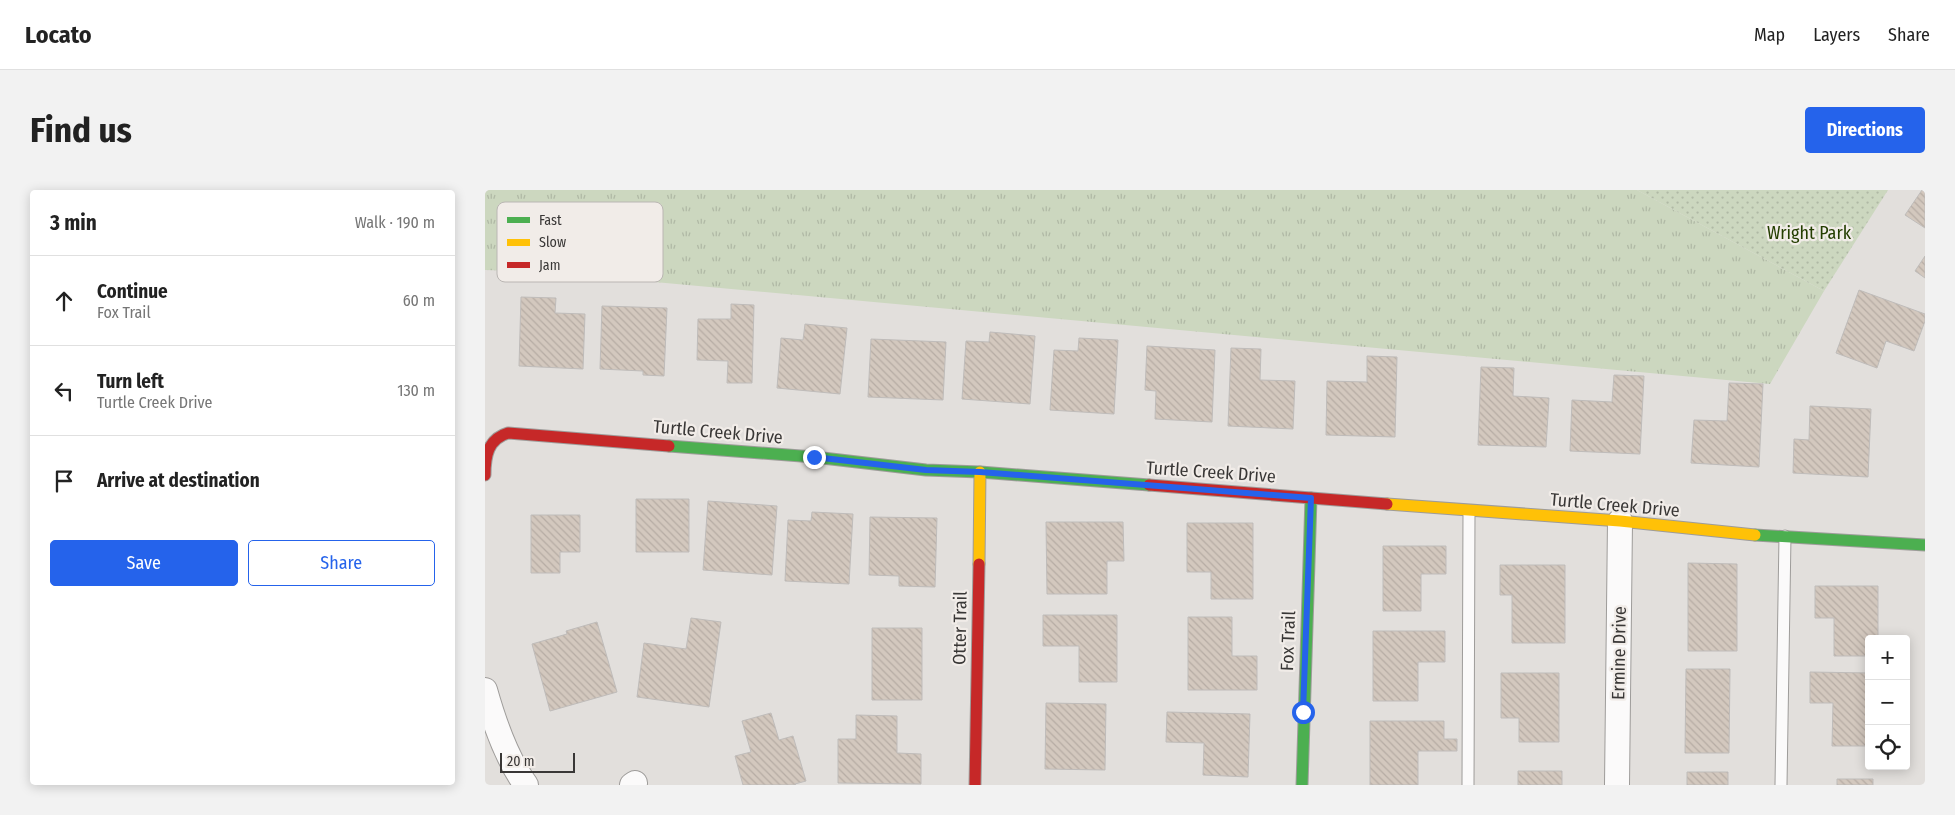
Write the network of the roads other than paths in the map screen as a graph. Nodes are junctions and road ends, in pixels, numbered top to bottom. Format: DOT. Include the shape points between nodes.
graph roads {
  1 [pos="980,472"];
  2 [pos="485,475"];
  3 [pos="1311,498"];
  4 [pos="1469,511"];
  5 [pos="1620,521"];
  6 [pos="1785,536"];
  7 [pos="1925,544"];
  8 [pos="485,690"];
  9 [pos="527,785"];
  10 [pos="975,785"];
  11 [pos="1302,785"];
  12 [pos="1468,785"];
  13 [pos="1617,785"];
  14 [pos="1781,785"];
  1 -- 2 [label="street, Turtle Creek Drive" via="926,470 814,457 508,432 496,438 490,448"];
  1 -- 3 [label="street, Turtle Creek Drive"];
  1 -- 10 [label="street, Otter Trail"];
  3 -- 4 [label="street, Turtle Creek Drive"];
  3 -- 11 [label="street, Fox Trail"];
  4 -- 5 [label="street, Turtle Creek Drive"];
  4 -- 12 [label="lane"];
  5 -- 6 [label="street, Turtle Creek Drive" via="1733,534"];
  5 -- 13 [label="street, Ermine Drive"];
  6 -- 7 [label="street, Turtle Creek Drive"];
  6 -- 14 [label="lane"];
  8 -- 9 [label="street" via="503,741"];
}
